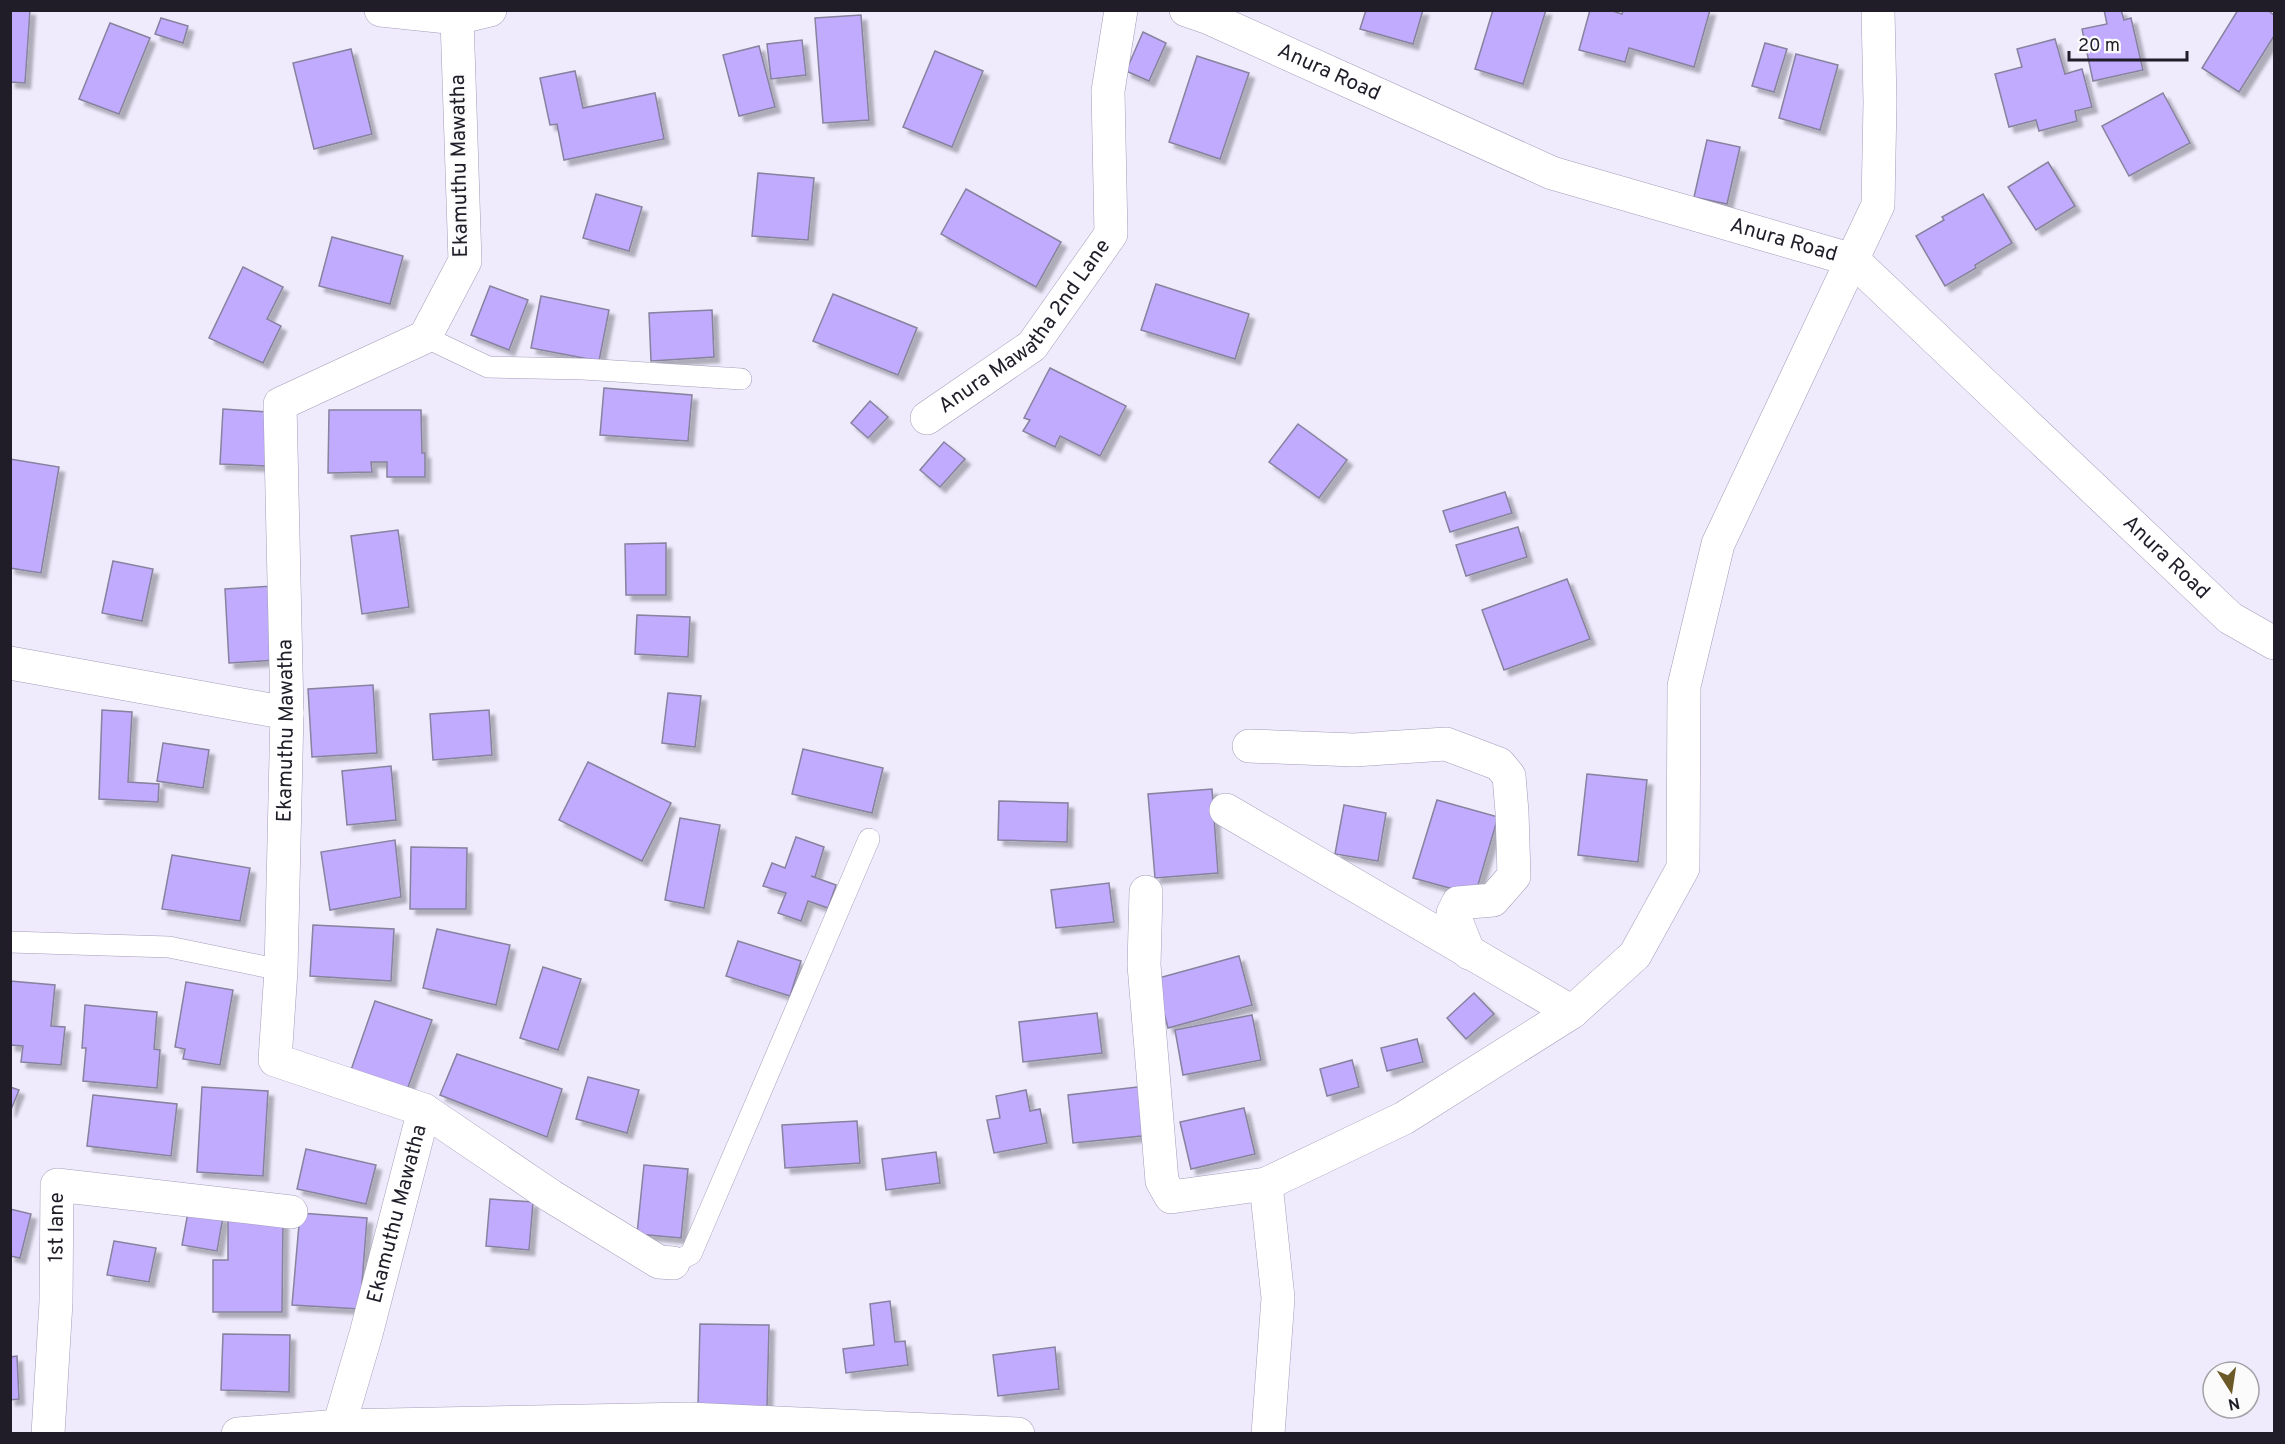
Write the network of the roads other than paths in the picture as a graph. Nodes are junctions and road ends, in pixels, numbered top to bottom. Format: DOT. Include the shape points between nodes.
graph roads {
  1 [pos="381,10"];
  2 [pos="490,10"];
  3 [pos="1121,10"];
  4 [pos="1878,10"];
  5 [pos="1202,13"];
  6 [pos="457,18"];
  7 [pos="1853,260"];
  8 [pos="425,337"];
  9 [pos="741,379"];
  10 [pos="927,418"];
  11 [pos="2274,643"];
  12 [pos="10,663"];
  13 [pos="287,713"];
  14 [pos="1249,746"];
  15 [pos="1226,810"];
  16 [pos="868,839"];
  17 [pos="1146,892"];
  18 [pos="10,942"];
  19 [pos="1469,953"];
  20 [pos="280,970"];
  21 [pos="1572,1012"];
  22 [pos="424,1110"];
  23 [pos="1266,1184"];
  24 [pos="291,1212"];
  25 [pos="673,1263"];
  26 [pos="339,1426"];
  27 [pos="1004,1433"];
  28 [pos="48,1434"];
  29 [pos="238,1434"];
  30 [pos="1268,1434"];
  1 -- 6 [label="street"];
  2 -- 6 [label="street"];
  3 -- 10 [label="street, Anura Mawatha 2nd Lane" via="1108,91 1111,234 1032,346"];
  4 -- 7 [label="street" via="1878,205"];
  5 -- 7 [label="street, Anura Road" via="1552,173"];
  6 -- 8 [label="street, Ekamuthu Mawatha" via="465,261"];
  7 -- 11 [label="street, Anura Road" via="2230,618"];
  7 -- 21 [label="street" via="1718,544 1684,686 1683,868 1635,955"];
  8 -- 9 [label="lane" via="488,368 583,369"];
  8 -- 13 [label="street, Ekamuthu Mawatha" via="280,404"];
  12 -- 13 [label="street"];
  13 -- 20 [label="street, Ekamuthu Mawatha"];
  14 -- 19 [label="street" via="1354,750 1446,744 1499,764 1509,776 1514,876 1493,900 1458,903 1454,913"];
  15 -- 19 [label="street"];
  16 -- 25 [label="lane" via="691,1254"];
  17 -- 23 [label="street" via="1144,965 1162,1181 1171,1197"];
  18 -- 20 [label="lane" via="169,947"];
  19 -- 21 [label="street"];
  20 -- 22 [label="street, Ekamuthu Mawatha" via="275,1060"];
  21 -- 23 [label="street" via="1404,1118"];
  22 -- 25 [label="street" via="659,1263"];
  22 -- 26 [label="street, Ekamuthu Mawatha"];
  23 -- 30 [label="street" via="1278,1298"];
  24 -- 28 [label="street, 1st lane" via="57,1185 56,1302"];
  26 -- 27 [label="street" via="689,1419"];
  26 -- 29 [label="street"];
}
